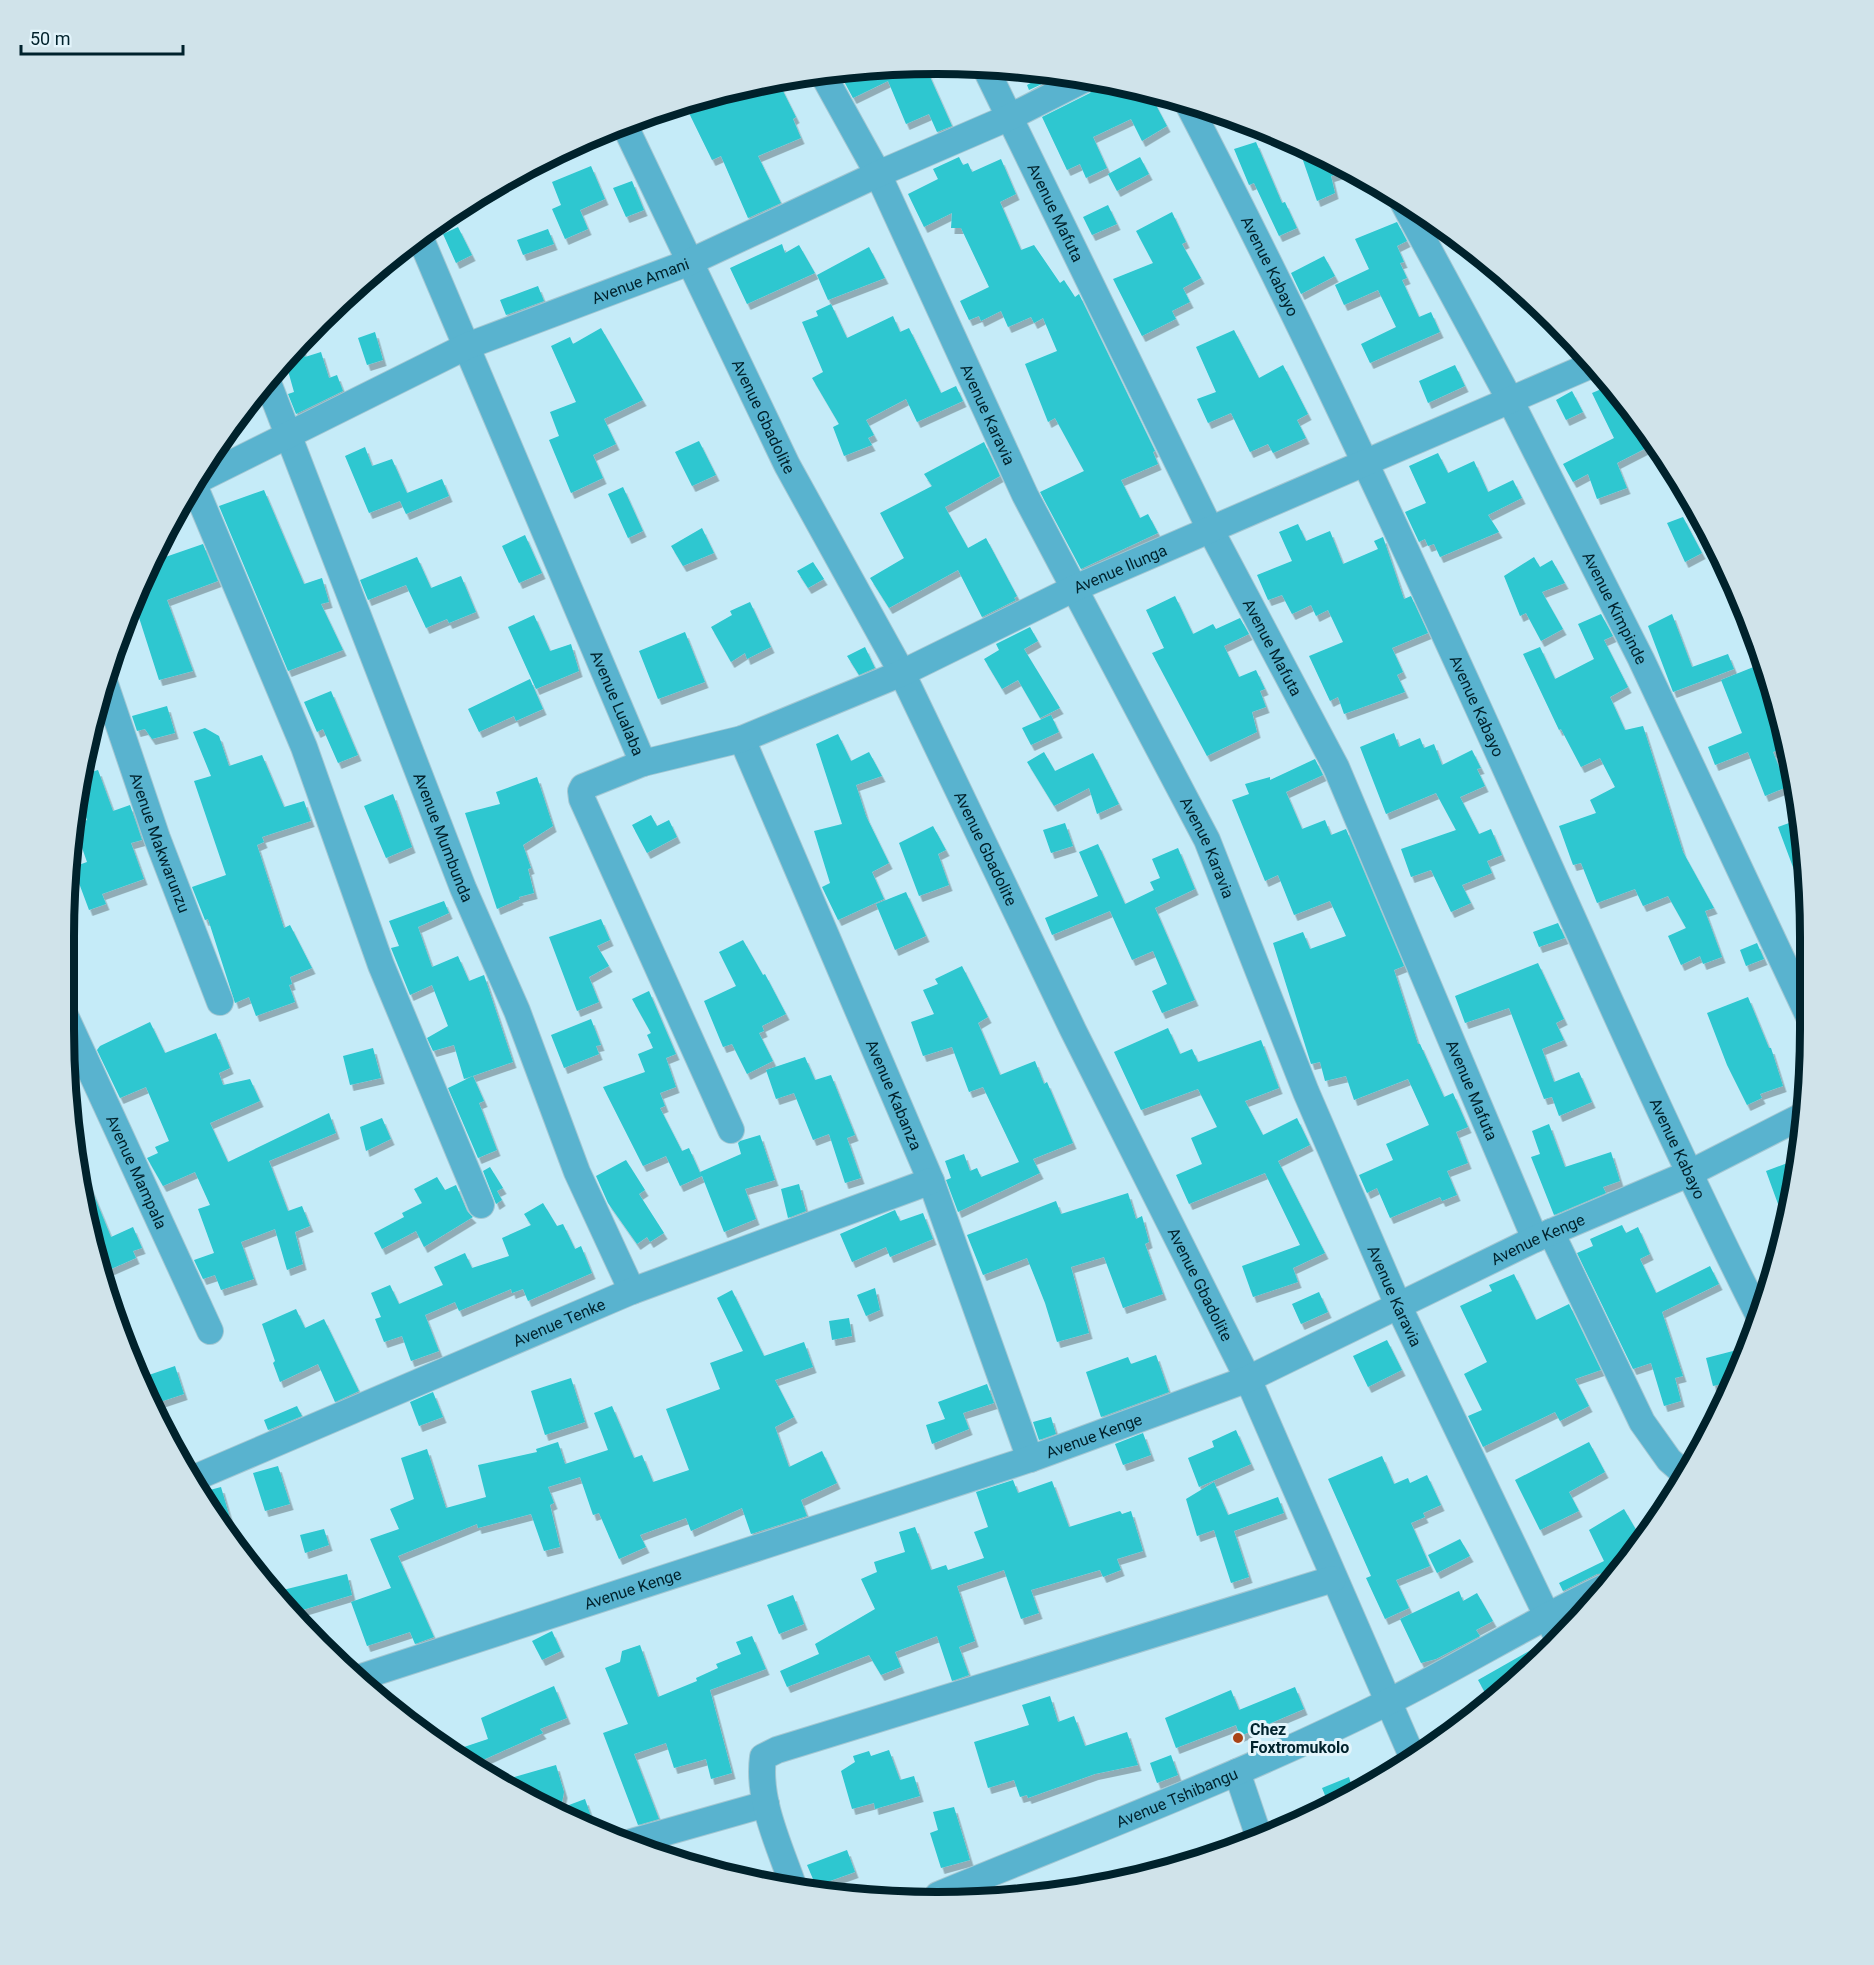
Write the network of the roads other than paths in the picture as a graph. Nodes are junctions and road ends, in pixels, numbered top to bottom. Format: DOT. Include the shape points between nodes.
graph roads {
  1 [pos="989,75"];
  2 [pos="826,81"];
  3 [pos="1073,85"];
  4 [pos="1192,112"];
  5 [pos="1010,117"];
  6 [pos="627,131"];
  7 [pos="878,174"];
  8 [pos="1410,214"];
  9 [pos="423,244"];
  10 [pos="690,262"];
  11 [pos="467,346"];
  12 [pos="1586,367"];
  13 [pos="270,389"];
  14 [pos="1510,400"];
  15 [pos="288,437"];
  16 [pos="1364,461"];
  17 [pos="206,477"];
  18 [pos="198,490"];
  19 [pos="1210,529"];
  20 [pos="1075,588"];
  21 [pos="902,673"];
  22 [pos="109,695"];
  23 [pos="742,738"];
  24 [pos="643,763"];
  25 [pos="1800,998"];
  26 [pos="220,1002"];
  27 [pos="74,1035"];
  28 [pos="1795,1119"];
  29 [pos="731,1130"];
  30 [pos="1688,1174"];
  31 [pos="931,1181"];
  32 [pos="481,1205"];
  33 [pos="1543,1236"];
  34 [pos="632,1291"];
  35 [pos="1398,1305"];
  36 [pos="1755,1307"];
  37 [pos="210,1331"];
  38 [pos="1248,1379"];
  39 [pos="1030,1459"];
  40 [pos="1679,1469"];
  41 [pos="199,1476"];
  42 [pos="1333,1579"];
  43 [pos="1587,1595"];
  44 [pos="1545,1615"];
  45 [pos="1554,1632"];
  46 [pos="366,1675"];
  47 [pos="1386,1703"];
  48 [pos="1409,1751"];
  49 [pos="1237,1772"];
  50 [pos="766,1804"];
  51 [pos="1257,1830"];
  52 [pos="641,1839"];
  53 [pos="791,1879"];
  54 [pos="943,1892"];
  1 -- 5 [label="street, Avenue Mafuta"];
  2 -- 7 [label="street, Avenue Karavia"];
  3 -- 5 [label="street, Avenue Amani"];
  4 -- 16 [label="street, Avenue Kabayo" via="1273,267"];
  5 -- 7 [label="street, Avenue Amani"];
  5 -- 19 [label="street, Avenue Mafuta"];
  6 -- 10 [label="street, Avenue Gbadolite"];
  7 -- 10 [label="street, Avenue Amani"];
  7 -- 20 [label="street, Avenue Karavia" via="1025,495"];
  8 -- 14 [label="street, Avenue Kimpinde"];
  9 -- 11 [label="street, Avenue Lualaba"];
  10 -- 11 [label="street, Avenue Amani"];
  10 -- 21 [label="street, Avenue Gbadolite" via="787,465"];
  11 -- 15 [label="street, Avenue Amani"];
  11 -- 24 [label="street, Avenue Lualaba"];
  12 -- 14 [label="street, Avenue Ilunga"];
  13 -- 15 [label="street, Avenue Mumbunda"];
  14 -- 16 [label="street, Avenue Ilunga"];
  14 -- 25 [label="street, Avenue Kimpinde" via="1641,659"];
  15 -- 17 [label="street, Avenue Amani"];
  15 -- 34 [label="street, Avenue Mumbunda" via="463,888 517,1011 578,1172"];
  16 -- 19 [label="street, Avenue Ilunga"];
  16 -- 30 [label="street, Avenue Kabayo"];
  18 -- 32 [label="street" via="304,747 381,964"];
  19 -- 20 [label="street, Avenue Ilunga"];
  19 -- 33 [label="street, Avenue Mafuta" via="1336,768"];
  20 -- 21 [label="street, Avenue Ilunga"];
  20 -- 35 [label="street, Avenue Karavia" via="1207,840 1306,1092"];
  21 -- 23 [label="street, Avenue Ilunga"];
  21 -- 38 [label="street, Avenue Gbadolite" via="1073,1030"];
  22 -- 26 [label="street, Avenue Makwarunzu" via="157,838"];
  23 -- 24 [label="street, Avenue Ilunga"];
  23 -- 31 [label="street, Avenue Kabanza"];
  24 -- 29 [label="street, Avenue Lualaba" via="583,787 580,794"];
  27 -- 37 [label="street, Avenue Mampala"];
  28 -- 30 [label="street, Avenue Kenge"];
  30 -- 33 [label="street, Avenue Kenge"];
  30 -- 36 [label="street, Avenue Kabayo"];
  31 -- 34 [label="street, Avenue Tenke"];
  31 -- 39 [label="street, Avenue Kabanza"];
  33 -- 35 [label="street, Avenue Kenge"];
  33 -- 40 [label="street" via="1642,1422"];
  34 -- 41 [label="street, Avenue Tenke"];
  35 -- 38 [label="street, Avenue Kenge"];
  35 -- 44 [label="street, Avenue Karavia"];
  38 -- 39 [label="street, Avenue Kenge"];
  38 -- 42 [label="street, Avenue Gbadolite"];
  39 -- 46 [label="street, Avenue Kenge"];
  42 -- 47 [label="street, Avenue Gbadolite"];
  42 -- 50 [label="street" via="777,1750 763,1758 760,1776"];
  43 -- 44 [label="street, Avenue Tshibangu"];
  44 -- 45 [label="street, Avenue Karavia"];
  44 -- 47 [label="street, Avenue Tshibangu"];
  47 -- 48 [label="street, Avenue Gbadolite"];
  47 -- 49 [label="street, Avenue Tshibangu"];
  49 -- 51 [label="street"];
  49 -- 54 [label="street, Avenue Tshibangu"];
  50 -- 52 [label="street"];
  50 -- 53 [label="street"];
}
